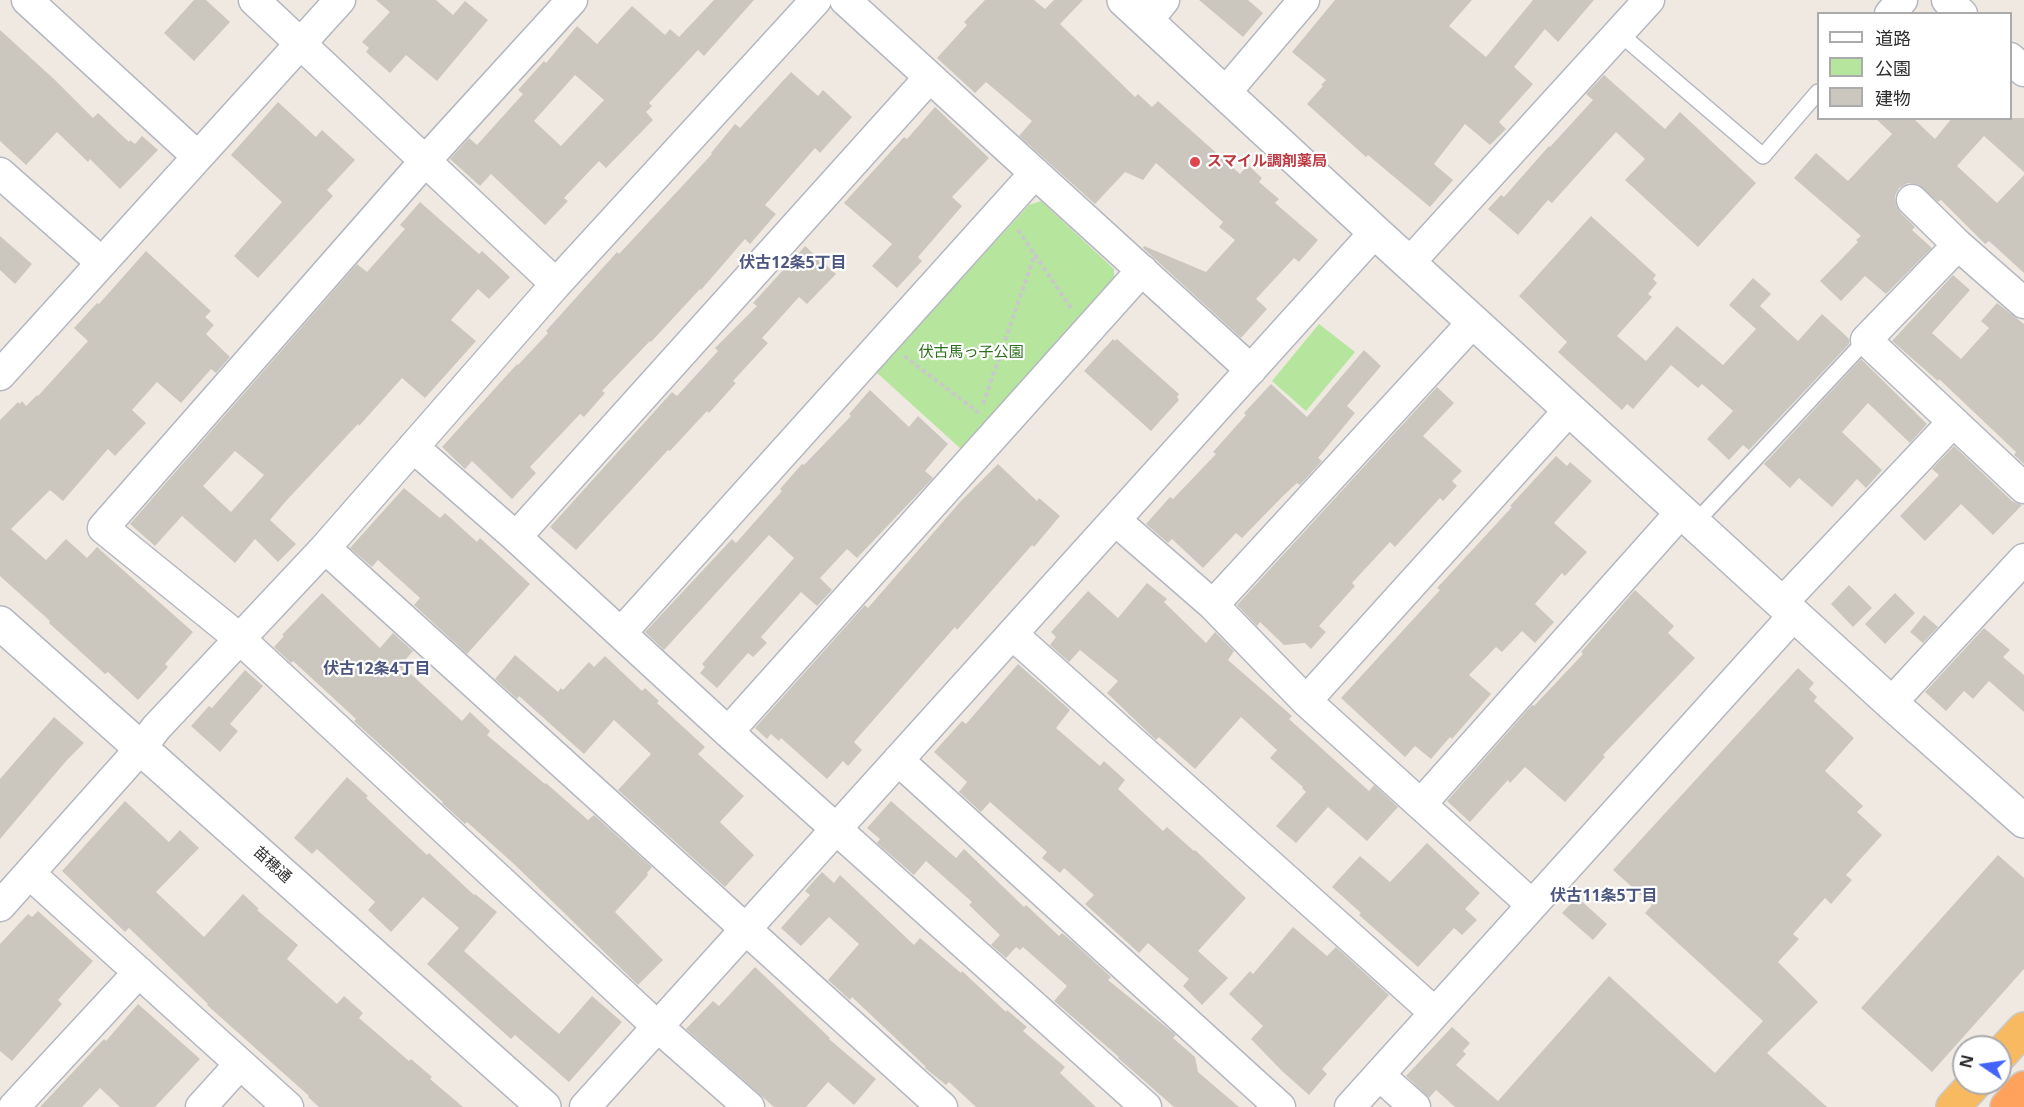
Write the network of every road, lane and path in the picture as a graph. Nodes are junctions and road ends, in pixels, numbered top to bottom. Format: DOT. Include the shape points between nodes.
graph roads {
  1 [pos="27,0"];
  2 [pos="254,0"];
  3 [pos="340,0"];
  4 [pos="572,0"];
  5 [pos="816,0"];
  6 [pos="845,0"];
  7 [pos="1304,0"];
  8 [pos="1649,0"];
  9 [pos="1902,0"];
  10 [pos="1947,0"];
  11 [pos="1145,7"];
  12 [pos="1892,12"];
  13 [pos="1960,12"];
  14 [pos="1619,33"];
  15 [pos="301,43"];
  16 [pos="2012,60"];
  17 [pos="2024,71"];
  18 [pos="929,78"];
  19 [pos="1225,93"];
  20 [pos="1817,93"];
  21 [pos="197,156"];
  22 [pos="425,160"];
  23 [pos="0,173"];
  24 [pos="1035,173"];
  25 [pos="1912,200"];
  26 [pos="1013,222"];
  27 [pos="1375,232"];
  28 [pos="1958,245"];
  29 [pos="1035,254"];
  30 [pos="101,262"];
  31 [pos="1410,262"];
  32 [pos="1142,270"];
  33 [pos="556,285"];
  34 [pos="2024,303"];
  35 [pos="1073,311"];
  36 [pos="1474,321"];
  37 [pos="1866,340"];
  38 [pos="896,351"];
  39 [pos="1251,370"];
  40 [pos="0,375"];
  41 [pos="1570,409"];
  42 [pos="979,414"];
  43 [pos="984,417"];
  44 [pos="1953,422"];
  45 [pos="413,447"];
  46 [pos="2024,488"];
  47 [pos="1689,517"];
  48 [pos="1115,520"];
  49 [pos="516,537"];
  50 [pos="325,548"];
  51 [pos="2024,560"];
  52 [pos="1213,604"];
  53 [pos="1788,609"];
  54 [pos="0,622"];
  55 [pos="621,633"];
  56 [pos="1012,634"];
  57 [pos="240,639"];
  58 [pos="1306,701"];
  59 [pos="1891,703"];
  60 [pos="728,732"];
  61 [pos="141,748"];
  62 [pos="898,760"];
  63 [pos="1421,804"];
  64 [pos="2024,821"];
  65 [pos="836,828"];
  66 [pos="30,874"];
  67 [pos="1532,904"];
  68 [pos="0,905"];
  69 [pos="746,929"];
  70 [pos="139,972"];
  71 [pos="1434,1012"];
  72 [pos="658,1027"];
  73 [pos="2024,1029"];
  74 [pos="2012,1042"];
  75 [pos="240,1064"];
  76 [pos="1379,1075"];
  77 [pos="2024,1088"];
  78 [pos="1964,1095"];
  79 [pos="14,1107"];
  80 [pos="201,1107"];
  81 [pos="288,1107"];
  82 [pos="544,1107"];
  83 [pos="585,1107"];
  84 [pos="749,1107"];
  85 [pos="942,1107"];
  86 [pos="1146,1107"];
  87 [pos="1280,1107"];
  88 [pos="1350,1107"];
  89 [pos="1415,1107"];
  90 [pos="1953,1107"];
  91 [pos="2007,1107"];
  1 -- 21 [label="street"];
  2 -- 15 [label="street"];
  3 -- 15 [label="street"];
  4 -- 22 [label="street"];
  5 -- 33 [label="street"];
  6 -- 18 [label="street"];
  7 -- 19 [label="street"];
  8 -- 14 [label="street"];
  9 -- 12 [label="street"];
  10 -- 13 [label="street"];
  11 -- 19 [label="street"];
  14 -- 20 [label="lane" via="1763,156"];
  14 -- 31 [label="street"];
  15 -- 21 [label="street"];
  15 -- 22 [label="street"];
  16 -- 17 [label="street"];
  18 -- 24 [label="street"];
  18 -- 49 [label="street"];
  19 -- 27 [label="street"];
  21 -- 30 [label="street"];
  22 -- 33 [label="street"];
  22 -- 57 [label="street" via="104,528"];
  23 -- 30 [label="street"];
  24 -- 32 [label="street"];
  24 -- 55 [label="street"];
  25 -- 28 [label="street"];
  26 -- 29 [label="path"];
  27 -- 31 [label="street"];
  27 -- 39 [label="street"];
  28 -- 34 [label="street"];
  28 -- 37 [label="street"];
  29 -- 35 [label="path"];
  29 -- 42 [label="path"];
  30 -- 40 [label="street"];
  31 -- 36 [label="street"];
  32 -- 39 [label="street"];
  32 -- 60 [label="street"];
  33 -- 45 [label="street"];
  36 -- 41 [label="street"];
  36 -- 52 [label="street"];
  37 -- 44 [label="street"];
  37 -- 47 [label="lane"];
  38 -- 42 [label="path"];
  39 -- 48 [label="street"];
  41 -- 47 [label="street"];
  41 -- 58 [label="street"];
  42 -- 43 [label="path"];
  44 -- 46 [label="street"];
  44 -- 53 [label="street"];
  45 -- 49 [label="street"];
  45 -- 50 [label="street"];
  47 -- 53 [label="street"];
  47 -- 63 [label="street"];
  48 -- 52 [label="street"];
  48 -- 56 [label="street"];
  49 -- 55 [label="street"];
  50 -- 57 [label="street"];
  50 -- 69 [label="street"];
  51 -- 59 [label="street"];
  52 -- 58 [label="street"];
  53 -- 59 [label="street"];
  53 -- 67 [label="street"];
  54 -- 61 [label="street, 苗穂通"];
  55 -- 60 [label="street"];
  56 -- 62 [label="street"];
  56 -- 71 [label="street"];
  57 -- 61 [label="street"];
  57 -- 72 [label="street"];
  58 -- 63 [label="street"];
  59 -- 64 [label="street"];
  60 -- 65 [label="street"];
  61 -- 66 [label="street"];
  61 -- 82 [label="street, 苗穂通"];
  62 -- 65 [label="street"];
  62 -- 87 [label="street"];
  63 -- 67 [label="street"];
  65 -- 69 [label="street"];
  65 -- 86 [label="street"];
  66 -- 68 [label="street"];
  66 -- 70 [label="street"];
  67 -- 71 [label="street"];
  69 -- 72 [label="street"];
  69 -- 85 [label="street"];
  70 -- 75 [label="street"];
  70 -- 79 [label="street"];
  71 -- 76 [label="street"];
  72 -- 83 [label="street"];
  72 -- 84 [label="street"];
  73 -- 74 [label="highway"];
  75 -- 80 [label="street"];
  75 -- 81 [label="street"];
  76 -- 88 [label="street"];
  76 -- 89 [label="street"];
  77 -- 91 [label="highway"];
  78 -- 90 [label="highway"];
}
